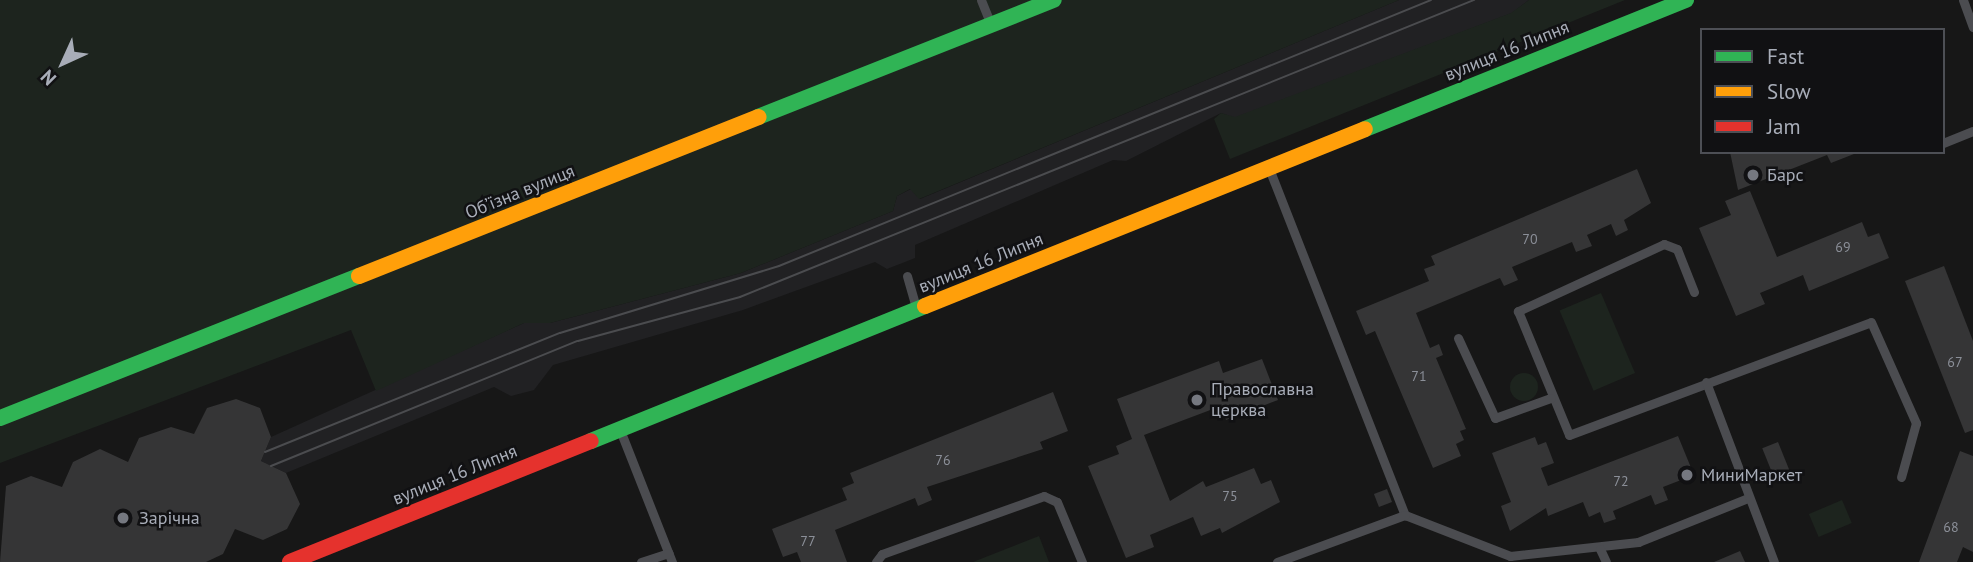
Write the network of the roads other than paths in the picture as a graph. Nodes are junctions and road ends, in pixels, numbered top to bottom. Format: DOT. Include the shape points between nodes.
graph roads {
  1 [pos="981,0"];
  2 [pos="1054,0"];
  3 [pos="1686,0"];
  4 [pos="1963,0"];
  5 [pos="992,27"];
  6 [pos="1973,27"];
  7 [pos="1973,131"];
  8 [pos="1945,142"];
  9 [pos="1269,167"];
  10 [pos="907,276"];
  11 [pos="1694,292"];
  12 [pos="916,309"];
  13 [pos="1458,338"];
  14 [pos="1706,382"];
  15 [pos="1551,398"];
  16 [pos="0,418"];
  17 [pos="620,430"];
  18 [pos="1901,477"];
  19 [pos="1748,498"];
  20 [pos="1405,515"];
  21 [pos="1600,549"];
  22 [pos="670,558"];
  23 [pos="290,562"];
  24 [pos="641,562"];
  25 [pos="876,562"];
  26 [pos="1082,562"];
  27 [pos="1277,562"];
  28 [pos="1606,562"];
  29 [pos="1774,562"];
  1 -- 5 [label="lane"];
  2 -- 5 [label="street, Обʼїзна вулиця"];
  3 -- 9 [label="street, вулиця 16 Липня"];
  4 -- 6 [label="lane"];
  5 -- 16 [label="street, Обʼїзна вулиця"];
  7 -- 8 [label="lane"];
  9 -- 12 [label="street, вулиця 16 Липня"];
  9 -- 20 [label="lane"];
  10 -- 12 [label="lane"];
  11 -- 15 [label="lane" via="1677,249 1664,244 1523,305 1518,318"];
  12 -- 17 [label="street, вулиця 16 Липня"];
  13 -- 15 [label="lane" via="1494,418"];
  14 -- 15 [label="lane" via="1577,435 1564,429"];
  14 -- 18 [label="lane" via="1871,322 1916,423"];
  14 -- 19 [label="lane"];
  17 -- 22 [label="lane"];
  17 -- 23 [label="street, вулиця 16 Липня"];
  19 -- 21 [label="lane" via="1647,540"];
  19 -- 29 [label="lane"];
  20 -- 21 [label="lane" via="1493,554"];
  20 -- 27 [label="lane"];
  21 -- 28 [label="lane"];
  22 -- 24 [label="lane"];
  25 -- 26 [label="lane" via="882,554 1044,496 1057,502"];
}
